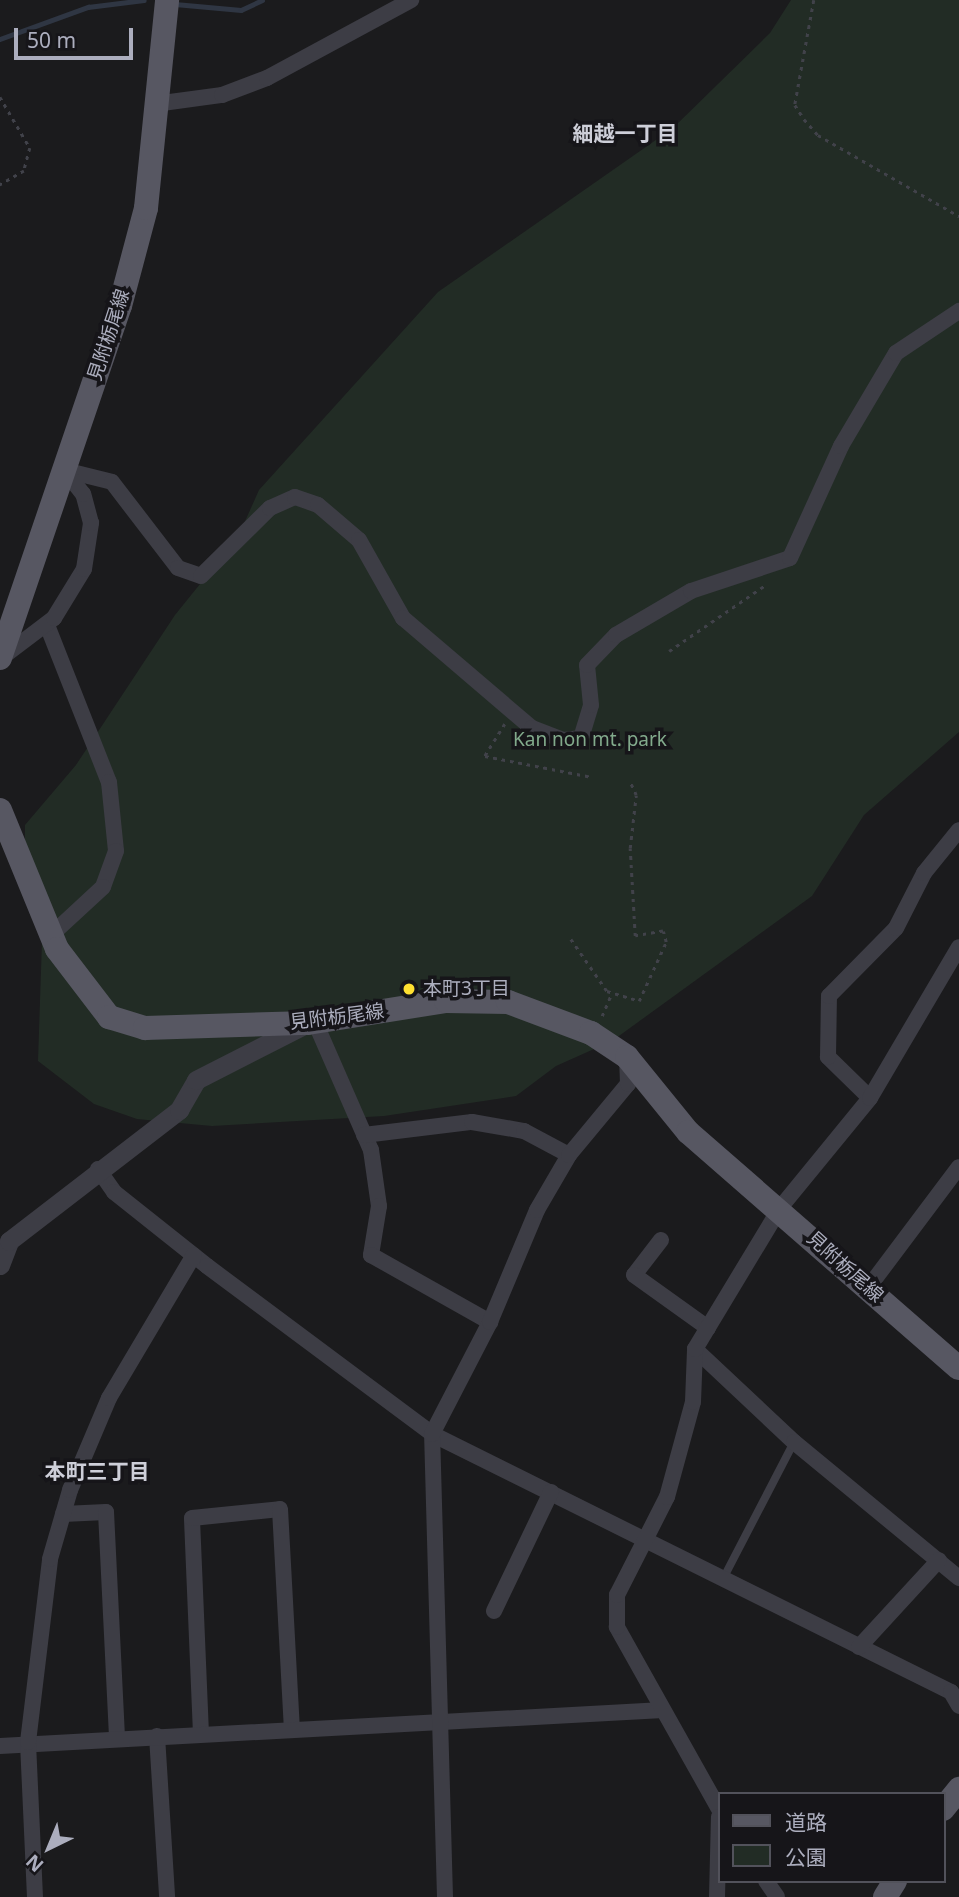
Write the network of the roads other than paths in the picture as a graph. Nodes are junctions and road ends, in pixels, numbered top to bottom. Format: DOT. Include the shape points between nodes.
graph roads {
  1 [pos="411,0"];
  2 [pos="167,5"];
  3 [pos="155,104"];
  4 [pos="959,311"];
  5 [pos="64,470"];
  6 [pos="47,625"];
  7 [pos="0,658"];
  8 [pos="0,810"];
  9 [pos="959,830"];
  10 [pos="6,841"];
  11 [pos="52,934"];
  12 [pos="959,947"];
  13 [pos="312,1022"];
  14 [pos="627,1056"];
  15 [pos="870,1098"];
  16 [pos="364,1135"];
  17 [pos="569,1155"];
  18 [pos="959,1167"];
  19 [pos="98,1168"];
  20 [pos="780,1208"];
  21 [pos="661,1240"];
  22 [pos="194,1255"];
  23 [pos="0,1265"];
  24 [pos="868,1289"];
  25 [pos="490,1322"];
  26 [pos="708,1328"];
  27 [pos="695,1349"];
  28 [pos="959,1368"];
  29 [pos="432,1434"];
  30 [pos="794,1442"];
  31 [pos="551,1492"];
  32 [pos="63,1514"];
  33 [pos="646,1541"];
  34 [pos="939,1560"];
  35 [pos="724,1577"];
  36 [pos="959,1578"];
  37 [pos="494,1611"];
  38 [pos="859,1647"];
  39 [pos="959,1706"];
  40 [pos="663,1710"];
  41 [pos="439,1723"];
  42 [pos="292,1730"];
  43 [pos="201,1734"];
  44 [pos="157,1736"];
  45 [pos="117,1738"];
  46 [pos="29,1742"];
  47 [pos="0,1746"];
  48 [pos="959,1788"];
  49 [pos="718,1807"];
  50 [pos="945,1807"];
  51 [pos="718,1857"];
  52 [pos="35,1897"];
  53 [pos="167,1897"];
  54 [pos="445,1897"];
  55 [pos="717,1897"];
  1 -- 3 [label="street" via="267,78 222,95"];
  2 -- 3 [label="main road, 見附栃尾線"];
  3 -- 5 [label="main road, 見附栃尾線" via="146,208"];
  4 -- 5 [label="street" via="896,353 841,446 790,558 691,591 617,635 587,665 591,705 580,738 555,738 513,713 403,618 359,540 318,505 295,497 270,508 201,576 165,554 119,487 92,473"];
  5 -- 6 [label="street" via="83,494 90,546 70,597"];
  5 -- 7 [label="main road, 見附栃尾線"];
  6 -- 7 [label="street"];
  6 -- 11 [label="street" via="108,782 116,851 103,887"];
  8 -- 10 [label="main road, 見附栃尾線"];
  9 -- 15 [label="street" via="924,873 883,946 829,996 828,1057"];
  10 -- 11 [label="main road, 見附栃尾線"];
  11 -- 13 [label="main road, 見附栃尾線" via="79,985 109,1017 145,1028"];
  12 -- 15 [label="street"];
  13 -- 14 [label="main road, 見附栃尾線" via="446,1001 508,1002 591,1033"];
  13 -- 16 [label="street"];
  13 -- 19 [label="street" via="196,1080 179,1111"];
  14 -- 17 [label="street" via="628,1084"];
  14 -- 20 [label="main road, 見附栃尾線" via="688,1132"];
  15 -- 20 [label="street"];
  16 -- 17 [label="street" via="472,1122 524,1131"];
  16 -- 25 [label="street" via="379,1206 371,1255"];
  17 -- 25 [label="street" via="537,1210"];
  18 -- 24 [label="street"];
  19 -- 22 [label="street" via="114,1192"];
  19 -- 23 [label="street" via="9,1241"];
  20 -- 24 [label="main road, 見附栃尾線"];
  20 -- 26 [label="street"];
  21 -- 26 [label="street" via="634,1275"];
  22 -- 29 [label="street"];
  22 -- 32 [label="street" via="109,1398"];
  24 -- 28 [label="main road, 見附栃尾線"];
  25 -- 29 [label="street"];
  26 -- 27 [label="street"];
  27 -- 30 [label="street"];
  27 -- 33 [label="street" via="693,1402 667,1497"];
  29 -- 31 [label="street"];
  29 -- 41 [label="street"];
  30 -- 34 [label="street"];
  30 -- 35 [label="lane"];
  31 -- 33 [label="street"];
  31 -- 37 [label="street"];
  32 -- 45 [label="street" via="106,1512"];
  32 -- 46 [label="street" via="39,1621"];
  33 -- 35 [label="street"];
  33 -- 40 [label="street" via="617,1595 617,1628"];
  34 -- 36 [label="street"];
  34 -- 38 [label="street"];
  35 -- 38 [label="street"];
  38 -- 39 [label="street" via="951,1692"];
  40 -- 41 [label="street"];
  40 -- 49 [label="street"];
  41 -- 42 [label="street"];
  41 -- 54 [label="street"];
  42 -- 43 [label="street"];
  42 -- 43 [label="street" via="280,1509 192,1518"];
  43 -- 44 [label="street"];
  44 -- 45 [label="street"];
  44 -- 53 [label="street"];
  45 -- 46 [label="street"];
  46 -- 47 [label="street"];
  46 -- 52 [label="street"];
  48 -- 50 [label="main road"];
  51 -- 55 [label="street"];
}
